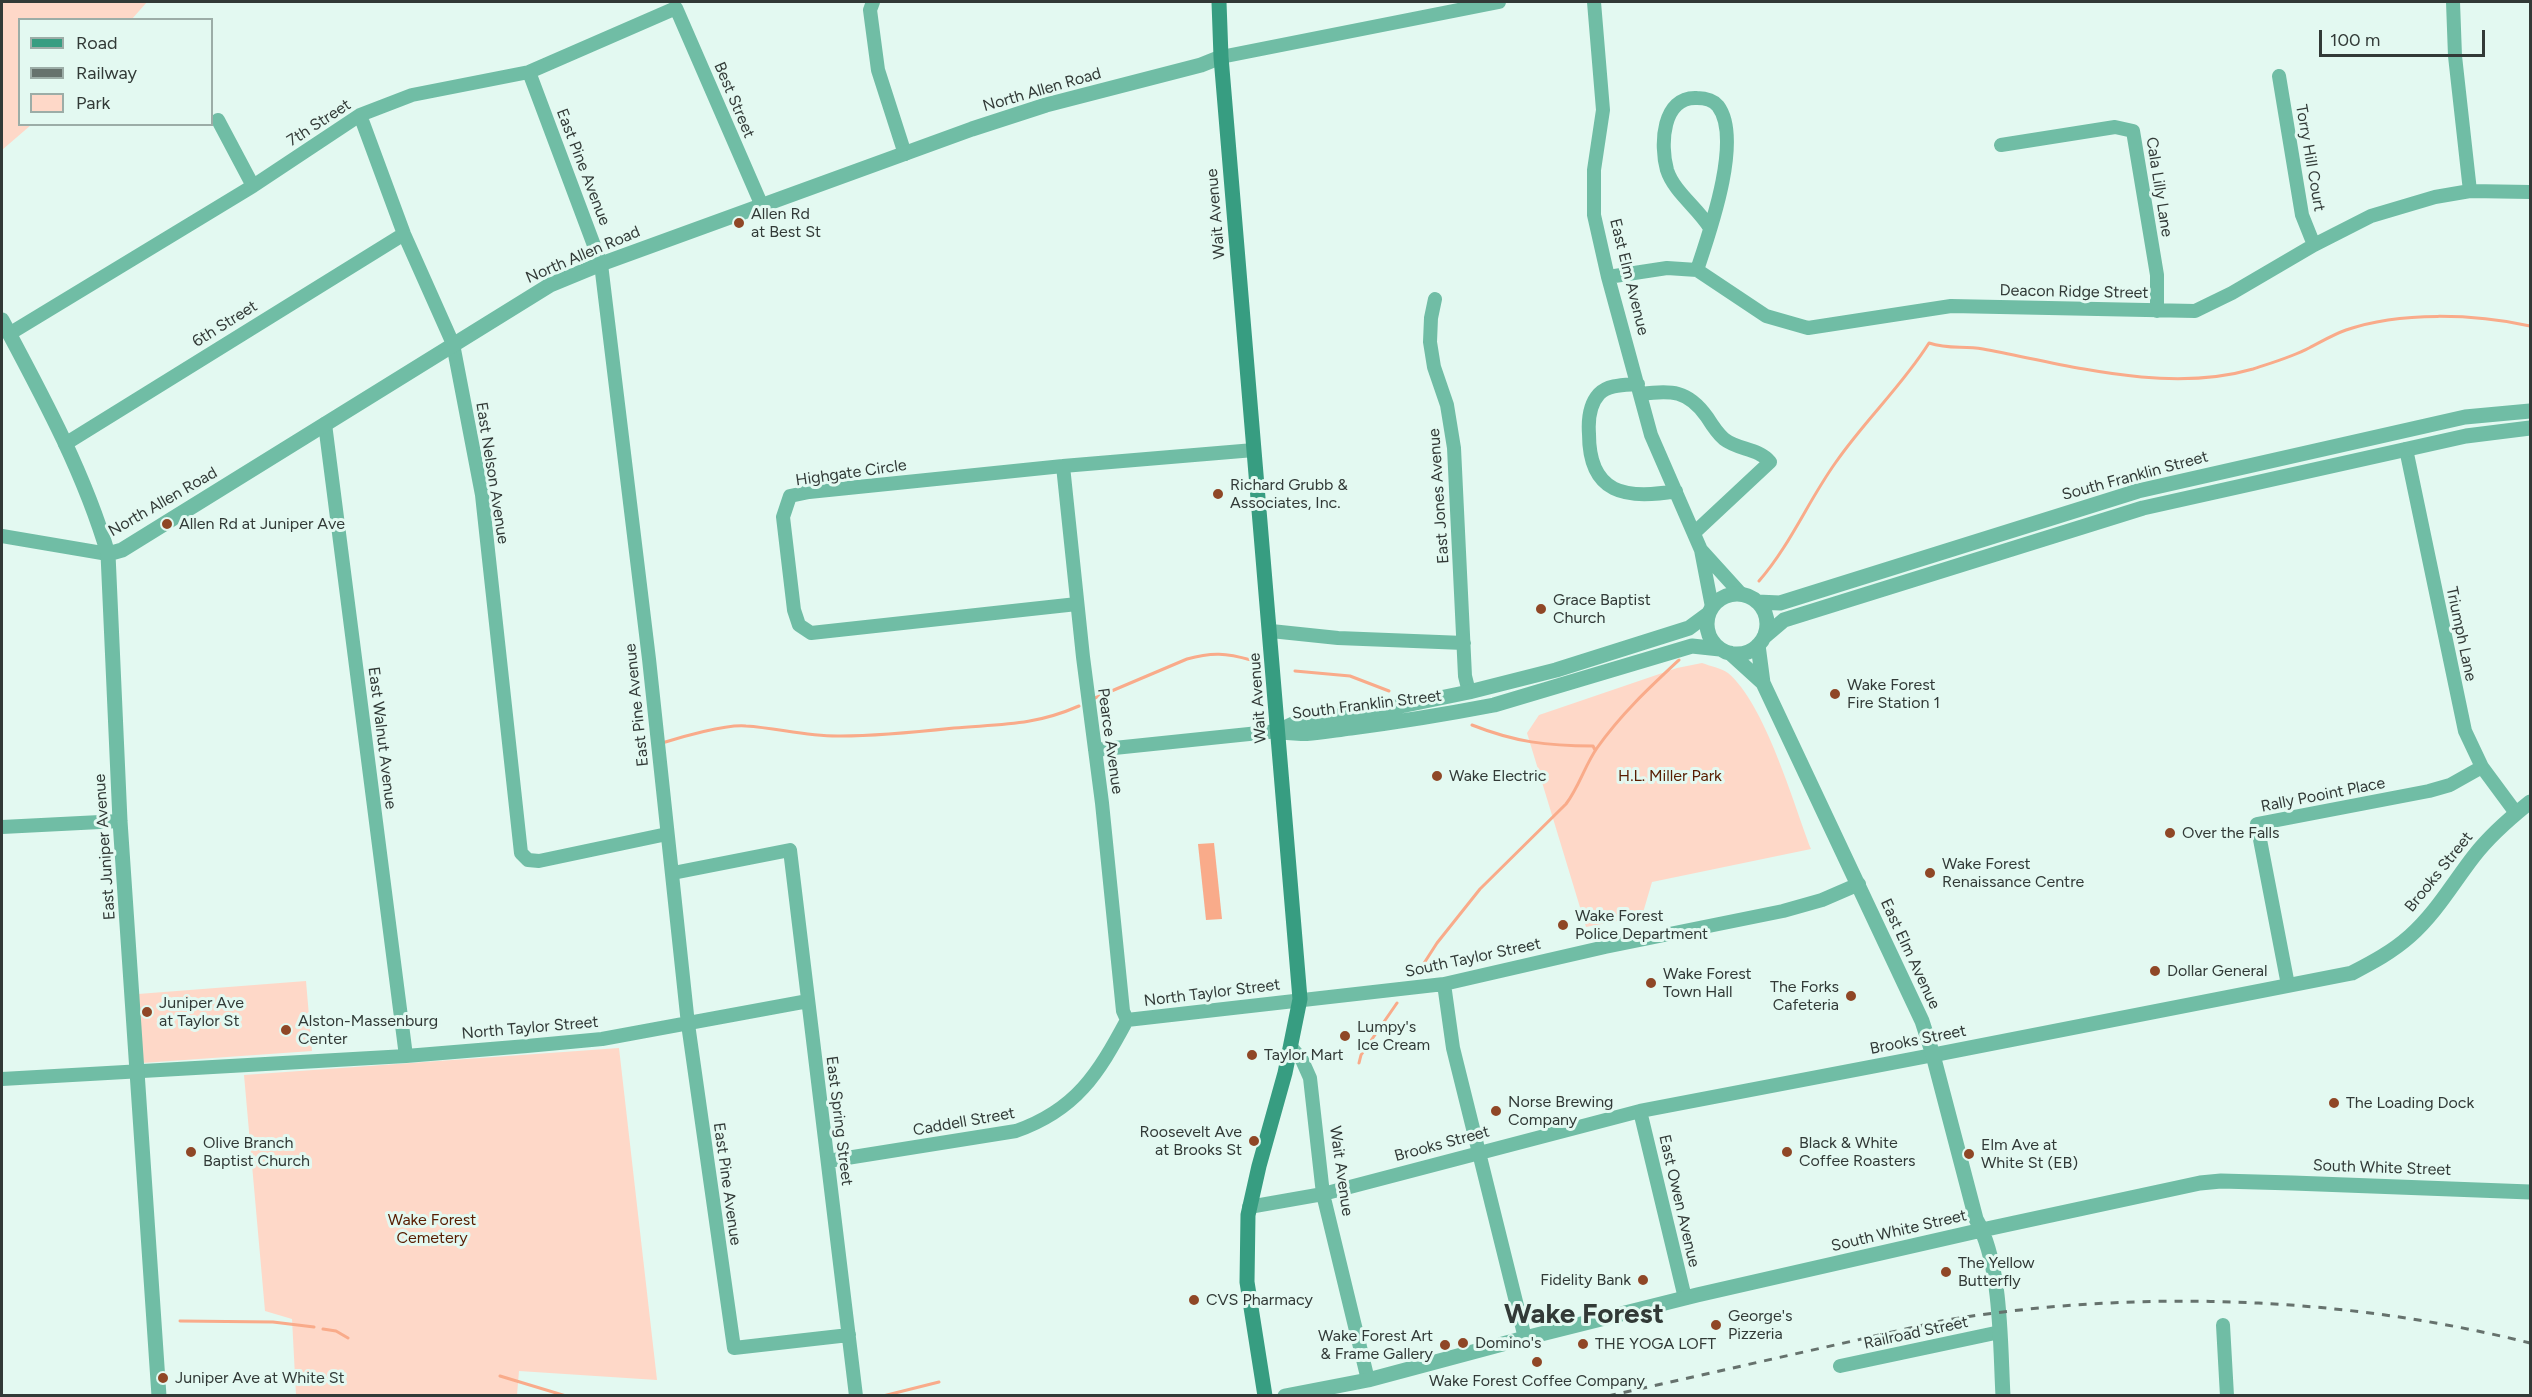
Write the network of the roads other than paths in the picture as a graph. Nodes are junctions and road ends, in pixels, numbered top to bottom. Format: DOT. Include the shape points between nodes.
graph roads {
  1 [pos="873,2"];
  2 [pos="1219,2"];
  3 [pos="1499,2"];
  4 [pos="1594,2"];
  5 [pos="2453,2"];
  6 [pos="676,9"];
  7 [pos="1221,57"];
  8 [pos="529,72"];
  9 [pos="2279,76"];
  10 [pos="360,116"];
  11 [pos="218,120"];
  12 [pos="2001,146"];
  13 [pos="905,154"];
  14 [pos="253,186"];
  15 [pos="2470,191"];
  16 [pos="2530,192"];
  17 [pos="762,206"];
  18 [pos="1710,228"];
  19 [pos="404,234"];
  20 [pos="2314,245"];
  21 [pos="601,264"];
  22 [pos="1697,270"];
  23 [pos="1608,277"];
  24 [pos="1436,299"];
  25 [pos="2157,311"];
  26 [pos="2,320"];
  27 [pos="9,334"];
  28 [pos="453,344"];
  29 [pos="1640,389"];
  30 [pos="2530,411"];
  31 [pos="325,424"];
  32 [pos="2530,428"];
  33 [pos="65,444"];
  34 [pos="2406,449"];
  35 [pos="1254,450"];
  36 [pos="1063,466"];
  37 [pos="1676,491"];
  38 [pos="1694,533"];
  39 [pos="2,536"];
  40 [pos="1701,550"];
  41 [pos="108,554"];
  42 [pos="1741,594"];
  43 [pos="1757,602"];
  44 [pos="1077,604"];
  45 [pos="1710,610"];
  46 [pos="1271,631"];
  47 [pos="1761,641"];
  48 [pos="1464,643"];
  49 [pos="1725,651"];
  50 [pos="1763,683"];
  51 [pos="1469,692"];
  52 [pos="1278,731"];
  53 [pos="1095,750"];
  54 [pos="2482,767"];
  55 [pos="2530,802"];
  56 [pos="2516,813"];
  57 [pos="120,821"];
  58 [pos="2,828"];
  59 [pos="667,834"];
  60 [pos="673,873"];
  61 [pos="1859,884"];
  62 [pos="1444,984"];
  63 [pos="2288,986"];
  64 [pos="1300,999"];
  65 [pos="808,1001"];
  66 [pos="1127,1020"];
  67 [pos="688,1024"];
  68 [pos="1291,1047"];
  69 [pos="1934,1054"];
  70 [pos="406,1056"];
  71 [pos="138,1071"];
  72 [pos="2,1079"];
  73 [pos="1640,1111"];
  74 [pos="1480,1153"];
  75 [pos="828,1161"];
  76 [pos="2530,1192"];
  77 [pos="1323,1194"];
  78 [pos="1249,1207"];
  79 [pos="1982,1230"];
  80 [pos="1685,1298"];
  81 [pos="2223,1325"];
  82 [pos="2000,1332"];
  83 [pos="849,1335"];
  84 [pos="1525,1338"];
  85 [pos="1840,1366"];
  86 [pos="1368,1380"];
  87 [pos="159,1395"];
  88 [pos="856,1395"];
  89 [pos="1265,1395"];
  90 [pos="1285,1395"];
  91 [pos="2003,1395"];
  92 [pos="2227,1395"];
  1 -- 13 [label="street" via="870,10 878,70"];
  2 -- 7 [label="main road, Wait Avenue"];
  3 -- 7 [label="street"];
  4 -- 23 [label="street, East Elm Avenue" via="1603,110 1594,170 1594,215"];
  5 -- 15 [label="street"];
  6 -- 8 [label="street, 7th Street"];
  6 -- 17 [label="street, Best Street"];
  7 -- 13 [label="street, North Allen Road" via="1046,105"];
  7 -- 35 [label="main road, Wait Avenue"];
  8 -- 10 [label="street, 7th Street" via="412,95"];
  8 -- 21 [label="street, East Pine Avenue"];
  9 -- 20 [label="street, Torry Hill Court" via="2302,215"];
  10 -- 14 [label="street, 7th Street"];
  10 -- 19 [label="street, East Nelson Avenue"];
  11 -- 14 [label="street"];
  12 -- 25 [label="street, Cala Lilly Lane" via="2115,127 2133,131 2157,275"];
  13 -- 17 [label="street, North Allen Road"];
  14 -- 27 [label="street, 7th Street"];
  15 -- 16 [label="street, Deacon Ridge Street"];
  15 -- 20 [label="street, Deacon Ridge Street" via="2371,216"];
  17 -- 21 [label="street, North Allen Road"];
  18 -- 18 [label="street" via="1725,170 1724,120 1717,106 1706,99 1692,98 1671,109 1665,154 1672,181"];
  18 -- 22 [label="street"];
  19 -- 28 [label="street, East Nelson Avenue"];
  19 -- 33 [label="street, 6th Street"];
  20 -- 25 [label="street, Deacon Ridge Street" via="2195,311"];
  21 -- 28 [label="street, North Allen Road" via="530,296"];
  21 -- 59 [label="street, East Pine Avenue"];
  22 -- 23 [label="street, Deacon Ridge Street" via="1667,268"];
  22 -- 25 [label="street, Deacon Ridge Street" via="1766,316 1808,327 1951,306"];
  23 -- 29 [label="street, East Elm Avenue"];
  24 -- 48 [label="street, East Jones Avenue" via="1430,342 1454,448"];
  26 -- 27 [label="street, East Juniper Avenue"];
  27 -- 33 [label="street, East Juniper Avenue"];
  28 -- 31 [label="street, North Allen Road"];
  28 -- 59 [label="street, East Nelson Avenue" via="482,495 521,853 528,860 538,861"];
  29 -- 37 [label="street, East Elm Avenue" via="1651,435"];
  29 -- 37 [label="street" via="1612,387 1600,393 1591,405 1589,439 1593,467 1604,481 1633,496"];
  29 -- 38 [label="street" via="1680,393 1692,399 1723,438 1770,462"];
  30 -- 43 [label="street, South Franklin Street" via="2465,417 2138,491 1780,603"];
  31 -- 41 [label="street, North Allen Road" via="122,550"];
  31 -- 70 [label="street, East Walnut Avenue"];
  32 -- 34 [label="street, South Franklin Street"];
  33 -- 41 [label="street, East Juniper Avenue" via="99,522"];
  34 -- 47 [label="street, South Franklin Street" via="2143,508 1785,620"];
  34 -- 54 [label="street, Triumph Lane" via="2465,731"];
  35 -- 36 [label="street, Highgate Circle"];
  35 -- 46 [label="main road, Wait Avenue"];
  36 -- 44 [label="street, Pearce Avenue"];
  36 -- 44 [label="street, Highgate Circle" via="809,492 790,496 783,517 794,610 799,625 812,633"];
  37 -- 38 [label="street, East Elm Avenue"];
  38 -- 40 [label="street, East Elm Avenue"];
  39 -- 41 [label="street, North Allen Road"];
  40 -- 42 [label="street, East Elm Avenue"];
  40 -- 45 [label="street, East Elm Avenue"];
  41 -- 57 [label="street, East Juniper Avenue"];
  42 -- 43 [label="street"];
  42 -- 45 [label="street" via="1724,596"];
  43 -- 47 [label="street" via="1766,617"];
  44 -- 53 [label="street, Pearce Avenue"];
  45 -- 49 [label="street" via="1707,632"];
  45 -- 51 [label="street, South Franklin Street" via="1689,628 1556,670"];
  46 -- 48 [label="street"];
  46 -- 52 [label="main road, Wait Avenue"];
  47 -- 49 [label="street" via="1740,655"];
  47 -- 50 [label="street, East Elm Avenue"];
  48 -- 51 [label="street, East Jones Avenue"];
  49 -- 50 [label="street, East Elm Avenue"];
  49 -- 52 [label="street, South Franklin Street" via="1692,646 1470,710 1296,735"];
  50 -- 61 [label="street, East Elm Avenue"];
  51 -- 52 [label="street, South Franklin Street" via="1295,723"];
  52 -- 53 [label="street"];
  52 -- 64 [label="main road, Wait Avenue"];
  53 -- 66 [label="street, Pearce Avenue"];
  54 -- 56 [label="street, Triumph Lane"];
  54 -- 63 [label="street, Rally Pooint Place" via="2450,785 2429,791 2257,824"];
  55 -- 56 [label="street, Brooks Street"];
  56 -- 63 [label="street, Brooks Street" via="2475,854 2435,910 2383,958 2352,973"];
  57 -- 58 [label="street"];
  57 -- 71 [label="street, East Juniper Avenue"];
  59 -- 60 [label="street, East Pine Avenue"];
  60 -- 65 [label="street, East Spring Street" via="790,850"];
  60 -- 67 [label="street, East Pine Avenue"];
  61 -- 62 [label="street, South Taylor Street" via="1783,911"];
  61 -- 69 [label="street, East Elm Avenue"];
  62 -- 64 [label="street, South Taylor Street"];
  62 -- 74 [label="street" via="1453,1048"];
  63 -- 69 [label="street, Brooks Street"];
  64 -- 66 [label="street, North Taylor Street"];
  64 -- 68 [label="main road, Wait Avenue"];
  65 -- 67 [label="street, North Taylor Street"];
  65 -- 75 [label="street, East Spring Street"];
  66 -- 75 [label="street, Caddell Street" via="1087,1086 1035,1124 1016,1131"];
  67 -- 70 [label="street, North Taylor Street" via="602,1039"];
  67 -- 83 [label="street, East Pine Avenue" via="734,1347"];
  68 -- 77 [label="street, Wait Avenue" via="1310,1078"];
  68 -- 78 [label="main road"];
  69 -- 73 [label="street, Brooks Street"];
  69 -- 79 [label="street, East Elm Avenue"];
  70 -- 71 [label="street, North Taylor Street"];
  71 -- 72 [label="street, North Taylor Street"];
  71 -- 87 [label="street, East Juniper Avenue"];
  73 -- 74 [label="street, Brooks Street"];
  73 -- 80 [label="street, East Owen Avenue"];
  74 -- 77 [label="street, Brooks Street"];
  74 -- 84 [label="street"];
  75 -- 83 [label="street, East Spring Street"];
  76 -- 79 [label="street, South White Street" via="2221,1181 2180,1186"];
  77 -- 78 [label="street, Brooks Street"];
  77 -- 86 [label="street, Wait Avenue"];
  78 -- 89 [label="main road" via="1247,1282"];
  79 -- 80 [label="street, South White Street"];
  79 -- 82 [label="street, East Elm Avenue" via="1998,1294"];
  80 -- 84 [label="street, South White Street"];
  81 -- 92 [label="street"];
  82 -- 85 [label="street, Railroad Street"];
  82 -- 91 [label="street, East Elm Avenue"];
  83 -- 88 [label="street, East Spring Street"];
  84 -- 86 [label="street, South White Street"];
  86 -- 90 [label="street, South White Street"];
}
